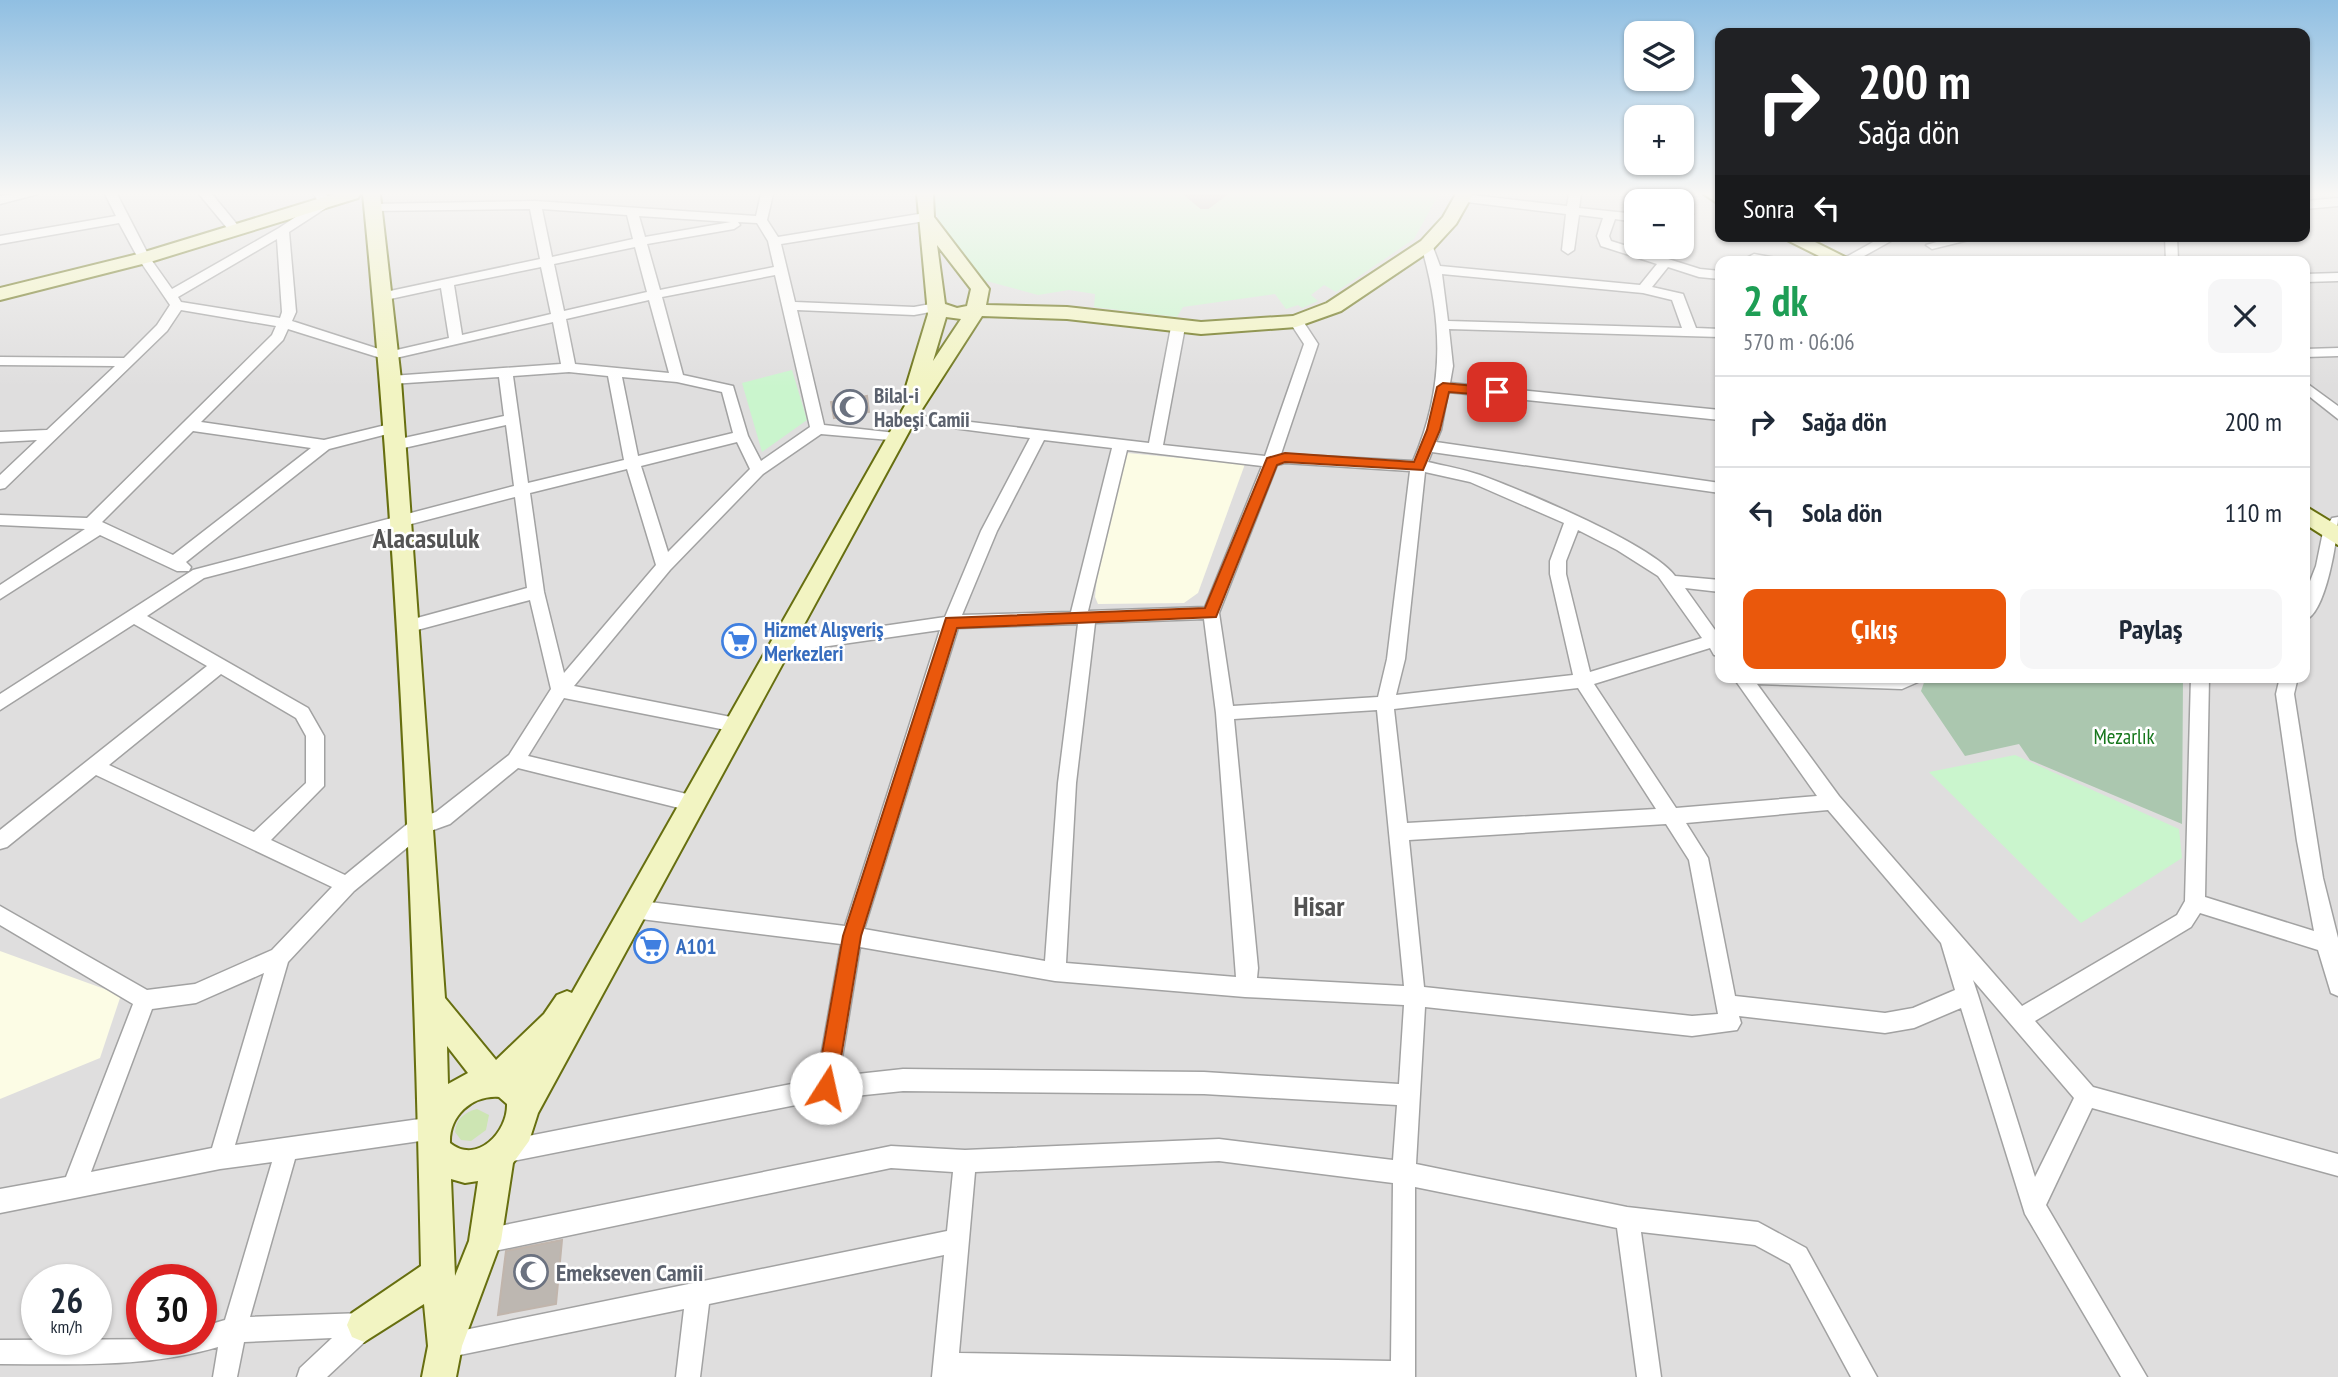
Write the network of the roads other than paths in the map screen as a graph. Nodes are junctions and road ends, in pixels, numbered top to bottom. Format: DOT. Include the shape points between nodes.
graph roads {
  1 [pos="143,258"];
  2 [pos="144,258"];
  3 [pos="240,258"];
  4 [pos="285,258"];
  5 [pos="377,258"];
  6 [pos="546,258"];
  7 [pos="564,258"];
  8 [pos="643,258"];
  9 [pos="777,258"];
  10 [pos="930,258"];
  11 [pos="957,258"];
  12 [pos="1407,258"];
  13 [pos="1431,258"];
  14 [pos="1653,258"];
  15 [pos="547,262"];
  16 [pos="1665,262"];
  17 [pos="1434,269"];
  18 [pos="779,270"];
  19 [pos="1715,274"];
  20 [pos="2338,277"];
  21 [pos="2310,278"];
  22 [pos="447,284"];
  23 [pos="980,289"];
  24 [pos="1643,289"];
  25 [pos="0,294"];
  26 [pos="653,295"];
  27 [pos="381,297"];
  28 [pos="174,300"];
  29 [pos="935,300"];
  30 [pos="789,306"];
  31 [pos="976,310"];
  32 [pos="1067,313"];
  33 [pos="558,317"];
  34 [pos="1296,321"];
  35 [pos="284,323"];
  36 [pos="1443,326"];
  37 [pos="1178,327"];
  38 [pos="1691,332"];
  39 [pos="1715,333"];
  40 [pos="456,340"];
  41 [pos="2338,352"];
  42 [pos="2310,354"];
  43 [pos="387,356"];
  44 [pos="17,360"];
  45 [pos="0,361"];
  46 [pos="128,362"];
  47 [pos="569,368"];
  48 [pos="614,371"];
  49 [pos="506,373"];
  50 [pos="0,377"];
  51 [pos="677,378"];
  52 [pos="391,380"];
  53 [pos="1443,387"];
  54 [pos="2310,390"];
  55 [pos="1715,414"];
  56 [pos="2338,415"];
  57 [pos="512,419"];
  58 [pos="188,425"];
  59 [pos="902,428"];
  60 [pos="818,429"];
  61 [pos="1040,433"];
  62 [pos="54,435"];
  63 [pos="741,436"];
  64 [pos="0,437"];
  65 [pos="395,437"];
  66 [pos="324,445"];
  67 [pos="1428,446"];
  68 [pos="1120,447"];
  69 [pos="1155,450"];
  70 [pos="632,462"];
  71 [pos="1272,462"];
  72 [pos="1419,467"];
  73 [pos="758,470"];
  74 [pos="0,484"];
  75 [pos="1715,487"];
  76 [pos="520,489"];
  77 [pos="2310,516"];
  78 [pos="0,520"];
  79 [pos="398,520"];
  80 [pos="1573,521"];
  81 [pos="96,525"];
  82 [pos="2336,530"];
  83 [pos="174,563"];
  84 [pos="664,566"];
  85 [pos="199,574"];
  86 [pos="1669,581"];
  87 [pos="1715,586"];
  88 [pos="536,592"];
  89 [pos="0,593"];
  90 [pos="2310,601"];
  91 [pos="1211,613"];
  92 [pos="134,616"];
  93 [pos="1082,617"];
  94 [pos="951,622"];
  95 [pos="406,627"];
  96 [pos="1715,643"];
  97 [pos="780,647"];
  98 [pos="1715,647"];
  99 [pos="218,667"];
  100 [pos="1583,681"];
  101 [pos="1746,683"];
  102 [pos="2200,683"];
  103 [pos="2288,683"];
  104 [pos="560,690"];
  105 [pos="0,703"];
  106 [pos="1385,703"];
  107 [pos="1225,713"];
  108 [pos="736,724"];
  109 [pos="515,760"];
  110 [pos="94,766"];
  111 [pos="1832,802"];
  112 [pos="691,803"];
  113 [pos="1672,816"];
  114 [pos="418,827"];
  115 [pos="1399,832"];
  116 [pos="0,841"];
  117 [pos="256,842"];
  118 [pos="347,885"];
  119 [pos="2195,903"];
  120 [pos="633,909"];
  121 [pos="0,915"];
  122 [pos="852,936"];
  123 [pos="1949,937"];
  124 [pos="2332,945"];
  125 [pos="279,957"];
  126 [pos="1055,972"];
  127 [pos="2338,986"];
  128 [pos="1245,987"];
  129 [pos="1968,995"];
  130 [pos="1415,996"];
  131 [pos="145,1000"];
  132 [pos="430,1002"];
  133 [pos="1727,1005"];
  134 [pos="2020,1018"];
  135 [pos="495,1081"];
  136 [pos="826,1088"];
  137 [pos="1409,1095"];
  138 [pos="2086,1096"];
  139 [pos="524,1108"];
  140 [pos="435,1135"];
  141 [pos="287,1149"];
  142 [pos="500,1154"];
  143 [pos="220,1158"];
  144 [pos="965,1161"];
  145 [pos="2338,1165"];
  146 [pos="1404,1173"];
  147 [pos="75,1184"];
  148 [pos="0,1201"];
  149 [pos="2033,1206"];
  150 [pos="1628,1219"];
  151 [pos="958,1240"];
  152 [pos="485,1241"];
  153 [pos="438,1274"];
  154 [pos="698,1293"];
  155 [pos="364,1325"];
  156 [pos="234,1330"];
  157 [pos="0,1352"];
  158 [pos="442,1362"];
  159 [pos="944,1371"];
  160 [pos="1403,1375"];
  161 [pos="225,1377"];
  162 [pos="309,1377"];
  163 [pos="688,1377"];
  164 [pos="1649,1377"];
  165 [pos="1864,1377"];
  166 [pos="2136,1377"];
  1 -- 25 [label="main road"];
  2 -- 28 [label="street"];
  3 -- 28 [label="street"];
  4 -- 35 [label="street" via="289,312"];
  5 -- 27 [label="main road"];
  6 -- 15 [label="street"];
  7 -- 15 [label="street"];
  8 -- 26 [label="street"];
  9 -- 18 [label="street"];
  10 -- 29 [label="main road"];
  11 -- 23 [label="main road"];
  12 -- 34 [label="main road" via="1334,307"];
  13 -- 17 [label="street"];
  14 -- 16 [label="street"];
  15 -- 22 [label="street"];
  15 -- 33 [label="street"];
  16 -- 19 [label="street"];
  16 -- 24 [label="street"];
  17 -- 24 [label="street"];
  17 -- 36 [label="street"];
  18 -- 26 [label="street"];
  18 -- 30 [label="street"];
  20 -- 21 [label="street"];
  22 -- 27 [label="street"];
  22 -- 40 [label="street"];
  23 -- 29 [label="main road" via="953,284"];
  23 -- 31 [label="main road"];
  23 -- 32 [label="main road"];
  24 -- 38 [label="street" via="1678,297"];
  26 -- 33 [label="street"];
  26 -- 51 [label="street"];
  27 -- 43 [label="main road"];
  28 -- 35 [label="street"];
  28 -- 46 [label="street" via="162,328"];
  29 -- 30 [label="street" via="914,311"];
  29 -- 31 [label="main road" via="956,314"];
  29 -- 59 [label="main road" via="937,314"];
  30 -- 60 [label="street"];
  31 -- 32 [label="main road"];
  31 -- 59 [label="main road"];
  32 -- 37 [label="main road"];
  33 -- 40 [label="street"];
  33 -- 47 [label="street"];
  34 -- 37 [label="main road"];
  34 -- 71 [label="street" via="1311,344"];
  35 -- 43 [label="street"];
  35 -- 58 [label="street" via="278,337"];
  36 -- 38 [label="street"];
  36 -- 53 [label="street"];
  37 -- 69 [label="street"];
  38 -- 39 [label="street"];
  40 -- 43 [label="street"];
  41 -- 42 [label="street"];
  43 -- 52 [label="main road"];
  44 -- 45 [label="street"];
  44 -- 46 [label="street"];
  44 -- 50 [label="street"];
  46 -- 62 [label="street"];
  47 -- 48 [label="street"];
  47 -- 49 [label="street"];
  48 -- 51 [label="street"];
  48 -- 70 [label="street"];
  49 -- 52 [label="street"];
  49 -- 57 [label="street"];
  51 -- 63 [label="street" via="728,389"];
  52 -- 65 [label="main road"];
  53 -- 55 [label="street"];
  53 -- 67 [label="street"];
  54 -- 56 [label="street"];
  57 -- 65 [label="street"];
  57 -- 76 [label="street"];
  58 -- 66 [label="street"];
  58 -- 81 [label="street"];
  59 -- 60 [label="street"];
  59 -- 61 [label="street"];
  59 -- 97 [label="main road"];
  60 -- 73 [label="street"];
  61 -- 68 [label="street"];
  61 -- 94 [label="street" via="989,531"];
  62 -- 64 [label="street"];
  62 -- 74 [label="street"];
  63 -- 70 [label="street"];
  63 -- 73 [label="street"];
  65 -- 66 [label="street"];
  65 -- 79 [label="main road"];
  66 -- 83 [label="street"];
  67 -- 72 [label="street"];
  67 -- 75 [label="street"];
  68 -- 69 [label="street"];
  68 -- 93 [label="street"];
  69 -- 71 [label="street"];
  70 -- 76 [label="street"];
  70 -- 84 [label="street"];
  71 -- 72 [label="street" via="1285,458"];
  71 -- 91 [label="street"];
  72 -- 80 [label="street" via="1474,478"];
  72 -- 106 [label="street" via="1396,659"];
  73 -- 84 [label="street"];
  76 -- 79 [label="street"];
  76 -- 88 [label="street"];
  77 -- 82 [label="main road"];
  78 -- 81 [label="street"];
  79 -- 85 [label="street"];
  79 -- 95 [label="main road"];
  80 -- 86 [label="street" via="1623,546 1664,572"];
  80 -- 100 [label="street" via="1558,573"];
  81 -- 83 [label="street"];
  81 -- 89 [label="street"];
  82 -- 90 [label="street"];
  83 -- 85 [label="street"];
  84 -- 104 [label="street"];
  85 -- 92 [label="street"];
  86 -- 87 [label="street"];
  86 -- 96 [label="street"];
  88 -- 95 [label="street"];
  88 -- 104 [label="street"];
  91 -- 93 [label="street"];
  91 -- 107 [label="street"];
  92 -- 99 [label="street"];
  92 -- 105 [label="street"];
  93 -- 94 [label="street"];
  93 -- 126 [label="street"];
  94 -- 97 [label="street"];
  94 -- 122 [label="street"];
  95 -- 114 [label="main road"];
  97 -- 108 [label="main road"];
  98 -- 100 [label="street"];
  99 -- 110 [label="street"];
  99 -- 117 [label="street" via="302,713 314,736 315,786"];
  100 -- 106 [label="street"];
  100 -- 113 [label="street"];
  101 -- 111 [label="street"];
  102 -- 119 [label="street"];
  103 -- 124 [label="street" via="2285,694"];
  104 -- 108 [label="street"];
  104 -- 109 [label="street"];
  106 -- 107 [label="street"];
  106 -- 115 [label="street"];
  107 -- 128 [label="street" via="1248,968"];
  108 -- 112 [label="main road"];
  109 -- 112 [label="street"];
  109 -- 114 [label="street" via="443,818"];
  110 -- 116 [label="street"];
  110 -- 117 [label="street"];
  111 -- 113 [label="street"];
  111 -- 123 [label="street"];
  112 -- 120 [label="main road"];
  113 -- 115 [label="street"];
  113 -- 133 [label="street" via="1698,858"];
  114 -- 118 [label="street"];
  114 -- 132 [label="main road"];
  115 -- 130 [label="street"];
  117 -- 118 [label="street"];
  118 -- 125 [label="street"];
  119 -- 124 [label="street"];
  119 -- 134 [label="street" via="2184,922"];
  120 -- 122 [label="street"];
  120 -- 135 [label="main road" via="554,1024"];
  120 -- 139 [label="main road"];
  121 -- 131 [label="street"];
  122 -- 126 [label="street"];
  122 -- 136 [label="street"];
  123 -- 129 [label="street"];
  123 -- 134 [label="street"];
  124 -- 127 [label="street"];
  125 -- 131 [label="street" via="196,993"];
  125 -- 143 [label="street"];
  126 -- 128 [label="street"];
  128 -- 130 [label="street"];
  129 -- 133 [label="street" via="1914,1018 1885,1023"];
  129 -- 149 [label="street"];
  130 -- 133 [label="street" via="1692,1026 1730,1023"];
  130 -- 137 [label="street"];
  131 -- 147 [label="street"];
  132 -- 135 [label="main road"];
  132 -- 140 [label="main road"];
  134 -- 138 [label="street"];
  135 -- 139 [label="main road" via="515,1088"];
  135 -- 140 [label="main road" via="465,1089 441,1112"];
  136 -- 137 [label="street" via="903,1080 1191,1082"];
  136 -- 142 [label="street"];
  137 -- 146 [label="street"];
  138 -- 145 [label="street"];
  138 -- 149 [label="street"];
  139 -- 142 [label="main road" via="518,1133"];
  140 -- 141 [label="street"];
  140 -- 142 [label="main road" via="443,1161 455,1166 484,1163"];
  140 -- 153 [label="main road"];
  141 -- 143 [label="street"];
  141 -- 156 [label="street"];
  142 -- 152 [label="main road"];
  143 -- 147 [label="street"];
  144 -- 146 [label="street" via="1219,1150"];
  144 -- 151 [label="street"];
  144 -- 152 [label="street" via="891,1157"];
  146 -- 150 [label="street"];
  146 -- 160 [label="street"];
  147 -- 148 [label="street"];
  149 -- 166 [label="street"];
  150 -- 164 [label="street"];
  150 -- 165 [label="street" via="1758,1234 1798,1256"];
  151 -- 154 [label="street"];
  151 -- 159 [label="street"];
  152 -- 158 [label="main road"];
  153 -- 155 [label="main road"];
  153 -- 158 [label="main road"];
  154 -- 158 [label="street"];
  154 -- 163 [label="street"];
  155 -- 156 [label="street"];
  155 -- 162 [label="street"];
  156 -- 157 [label="street" via="186,1344 123,1352"];
  156 -- 161 [label="street"];
  159 -- 160 [label="street"];
}
